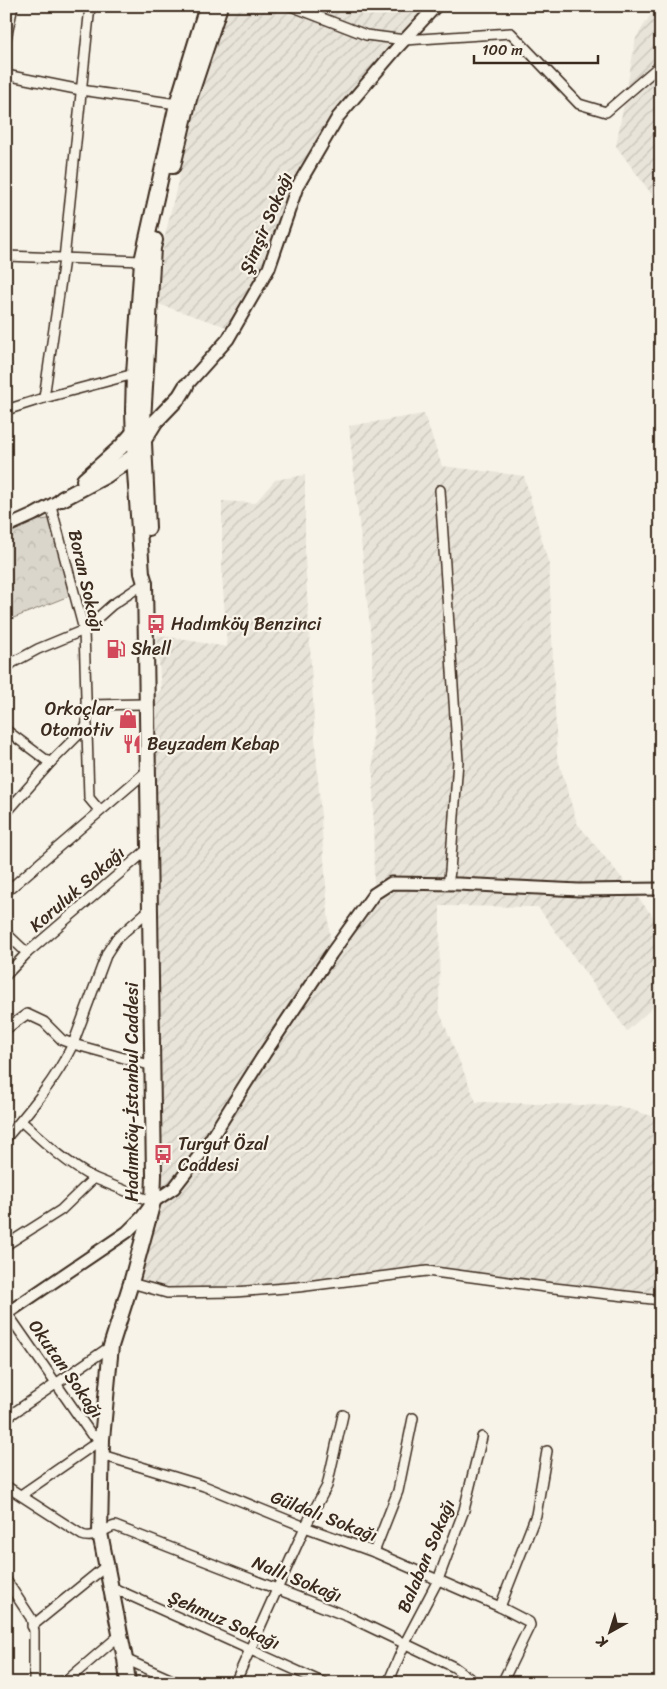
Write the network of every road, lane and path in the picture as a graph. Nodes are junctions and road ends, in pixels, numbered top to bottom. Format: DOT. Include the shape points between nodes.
graph roads {
  1 [pos="13,6"];
  2 [pos="90,6"];
  3 [pos="207,6"];
  4 [pos="220,6"];
  5 [pos="291,6"];
  6 [pos="436,6"];
  7 [pos="6,40"];
  8 [pos="405,40"];
  9 [pos="661,63"];
  10 [pos="6,75"];
  11 [pos="81,90"];
  12 [pos="177,104"];
  13 [pos="6,256"];
  14 [pos="64,259"];
  15 [pos="142,261"];
  16 [pos="134,374"];
  17 [pos="186,386"];
  18 [pos="44,398"];
  19 [pos="6,410"];
  20 [pos="143,421"];
  21 [pos="138,438"];
  22 [pos="134,456"];
  23 [pos="440,490"];
  24 [pos="57,502"];
  25 [pos="6,527"];
  26 [pos="145,583"];
  27 [pos="84,630"];
  28 [pos="6,669"];
  29 [pos="145,704"];
  30 [pos="86,705"];
  31 [pos="87,726"];
  32 [pos="6,730"];
  33 [pos="50,763"];
  34 [pos="147,771"];
  35 [pos="100,811"];
  36 [pos="6,813"];
  37 [pos="148,849"];
  38 [pos="448,884"];
  39 [pos="661,890"];
  40 [pos="6,892"];
  41 [pos="149,910"];
  42 [pos="6,933"];
  43 [pos="27,953"];
  44 [pos="6,975"];
  45 [pos="6,1029"];
  46 [pos="73,1044"];
  47 [pos="153,1066"];
  48 [pos="21,1121"];
  49 [pos="6,1138"];
  50 [pos="94,1178"];
  51 [pos="153,1202"];
  52 [pos="6,1245"];
  53 [pos="131,1283"];
  54 [pos="661,1300"];
  55 [pos="7,1313"];
  56 [pos="111,1346"];
  57 [pos="56,1384"];
  58 [pos="343,1415"];
  59 [pos="6,1418"];
  60 [pos="413,1418"];
  61 [pos="482,1437"];
  62 [pos="102,1439"];
  63 [pos="546,1451"];
  64 [pos="102,1455"];
  65 [pos="6,1486"];
  66 [pos="21,1495"];
  67 [pos="305,1527"];
  68 [pos="100,1533"];
  69 [pos="374,1552"];
  70 [pos="106,1566"];
  71 [pos="6,1580"];
  72 [pos="438,1580"];
  73 [pos="111,1588"];
  74 [pos="278,1588"];
  75 [pos="500,1607"];
  76 [pos="32,1626"];
  77 [pos="120,1635"];
  78 [pos="405,1643"];
  79 [pos="250,1650"];
  80 [pos="125,1659"];
  81 [pos="34,1683"];
  82 [pos="64,1683"];
  83 [pos="128,1683"];
  84 [pos="179,1683"];
  85 [pos="235,1683"];
  86 [pos="324,1683"];
  87 [pos="388,1683"];
  88 [pos="476,1683"];
  89 [pos="502,1683"];
  1 -- 7 [label="street"];
  2 -- 11 [label="street"];
  3 -- 12 [label="main road, Hadımköy-İstanbul Caddesi"];
  4 -- 20 [label="main road, Hadımköy-İstanbul Caddesi" via="189,99 153,248"];
  5 -- 8 [label="street" via="366,36"];
  6 -- 8 [label="street, Şimşir Sokağı"];
  8 -- 9 [label="street" via="511,33 579,104 606,112"];
  8 -- 17 [label="street, Şimşir Sokağı" via="338,117 297,187 269,268 228,339"];
  10 -- 11 [label="street"];
  11 -- 12 [label="street"];
  11 -- 14 [label="street"];
  12 -- 15 [label="main road, Hadımköy-İstanbul Caddesi"];
  13 -- 14 [label="street"];
  14 -- 15 [label="street"];
  14 -- 18 [label="street"];
  15 -- 16 [label="main road, Hadımköy-İstanbul Caddesi"];
  16 -- 18 [label="street"];
  16 -- 21 [label="main road, Hadımköy-İstanbul Caddesi"];
  17 -- 20 [label="main road"];
  17 -- 21 [label="main road"];
  18 -- 19 [label="street"];
  20 -- 21 [label="main road, Hadımköy-İstanbul Caddesi"];
  21 -- 22 [label="main road, Hadımköy-İstanbul Caddesi"];
  21 -- 24 [label="main road"];
  21 -- 26 [label="main road, Hadımköy-İstanbul Caddesi" via="149,535"];
  22 -- 24 [label="main road"];
  22 -- 26 [label="main road, Hadımköy-İstanbul Caddesi"];
  23 -- 38 [label="street" via="458,761"];
  24 -- 25 [label="street"];
  24 -- 27 [label="street, Boran Sokağı"];
  26 -- 27 [label="street" via="112,605"];
  26 -- 29 [label="main road, Hadımköy-İstanbul Caddesi"];
  27 -- 28 [label="street" via="38,649"];
  27 -- 30 [label="street, Boran Sokağı"];
  29 -- 30 [label="street"];
  29 -- 34 [label="main road, Hadımköy-İstanbul Caddesi"];
  30 -- 31 [label="street, Boran Sokağı"];
  31 -- 33 [label="street"];
  31 -- 35 [label="street, Boran Sokağı" via="89,798"];
  32 -- 33 [label="street"];
  33 -- 36 [label="street"];
  34 -- 35 [label="street"];
  34 -- 37 [label="main road, Hadımköy-İstanbul Caddesi"];
  35 -- 40 [label="street"];
  37 -- 41 [label="main road, Hadımköy-İstanbul Caddesi"];
  37 -- 43 [label="street, Koruluk Sokağı"];
  38 -- 39 [label="street"];
  38 -- 51 [label="street" via="391,883 374,894 271,1044 205,1148 174,1188"];
  41 -- 46 [label="street" via="116,939 104,960"];
  41 -- 47 [label="main road, Hadımköy-İstanbul Caddesi"];
  42 -- 43 [label="street"];
  43 -- 44 [label="street, Koruluk Sokağı"];
  45 -- 46 [label="street" via="27,1014 44,1022 62,1040"];
  46 -- 47 [label="street"];
  46 -- 48 [label="street" via="62,1067"];
  47 -- 51 [label="main road, Hadımköy-İstanbul Caddesi"];
  48 -- 49 [label="street"];
  48 -- 50 [label="street" via="63,1158"];
  50 -- 51 [label="street"];
  50 -- 52 [label="street" via="61,1210"];
  51 -- 53 [label="main road, Hadımköy-İstanbul Caddesi"];
  51 -- 55 [label="street" via="127,1232"];
  53 -- 54 [label="street" via="167,1292 235,1292 427,1271"];
  53 -- 56 [label="main road, Hadımköy-İstanbul Caddesi"];
  55 -- 57 [label="street, Okutan Sokağı"];
  56 -- 57 [label="street"];
  56 -- 62 [label="main road, Hadımköy-İstanbul Caddesi"];
  57 -- 59 [label="street"];
  57 -- 62 [label="street, Okutan Sokağı" via="92,1434"];
  58 -- 67 [label="street" via="327,1486"];
  60 -- 69 [label="street" via="398,1491"];
  61 -- 72 [label="street, Balaban Sokağı" via="464,1510"];
  62 -- 64 [label="main road, Hadımköy-İstanbul Caddesi"];
  62 -- 66 [label="street"];
  63 -- 75 [label="street" via="536,1515"];
  64 -- 67 [label="street, Güldalı Sokağı" via="204,1486"];
  64 -- 68 [label="main road, Hadımköy-İstanbul Caddesi"];
  65 -- 66 [label="street, Nallı Sokağı"];
  66 -- 68 [label="street, Nallı Sokağı" via="82,1535 88,1537"];
  67 -- 69 [label="street, Güldalı Sokağı"];
  67 -- 74 [label="street"];
  68 -- 70 [label="main road, Hadımköy-İstanbul Caddesi"];
  68 -- 74 [label="street, Nallı Sokağı" via="115,1526"];
  69 -- 72 [label="street, Güldalı Sokağı"];
  70 -- 73 [label="main road, Hadımköy-İstanbul Caddesi"];
  70 -- 76 [label="street"];
  71 -- 76 [label="street" via="26,1608"];
  72 -- 75 [label="street, Güldalı Sokağı"];
  72 -- 78 [label="street, Balaban Sokağı"];
  73 -- 77 [label="main road, Hadımköy-İstanbul Caddesi"];
  73 -- 79 [label="street, Şehmuz Sokağı"];
  74 -- 78 [label="street, Nallı Sokağı"];
  74 -- 79 [label="street"];
  75 -- 89 [label="street, Güldalı Sokağı" via="530,1625"];
  76 -- 81 [label="street"];
  77 -- 80 [label="main road, Hadımköy-İstanbul Caddesi"];
  77 -- 82 [label="street"];
  78 -- 87 [label="street, Balaban Sokağı"];
  78 -- 88 [label="street, Nallı Sokağı" via="454,1667"];
  79 -- 85 [label="street"];
  79 -- 86 [label="street, Şehmuz Sokağı"];
  80 -- 83 [label="main road, Hadımköy-İstanbul Caddesi"];
  80 -- 84 [label="street"];
}
